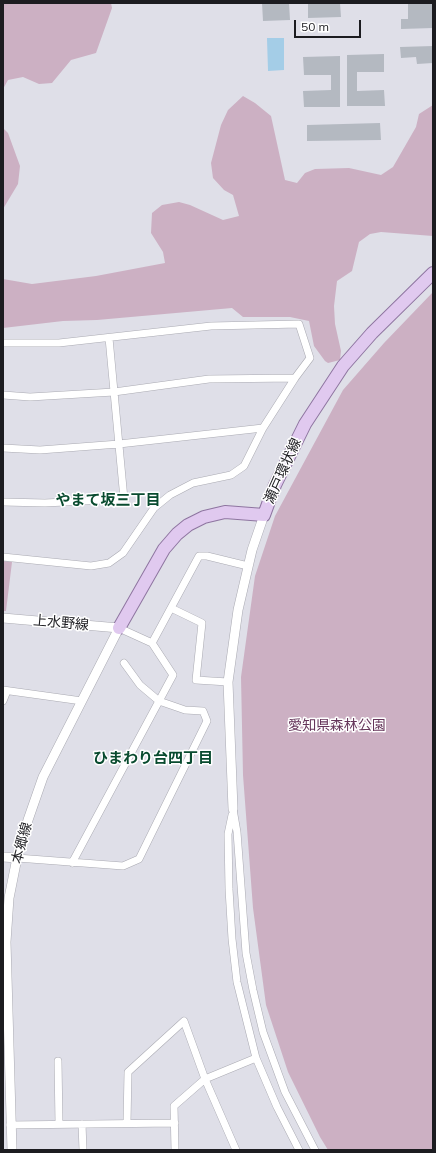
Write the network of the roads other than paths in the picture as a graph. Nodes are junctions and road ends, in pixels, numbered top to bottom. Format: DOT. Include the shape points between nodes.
graph roads {
  1 [pos="433,273"];
  2 [pos="109,338"];
  3 [pos="3,343"];
  4 [pos="295,378"];
  5 [pos="114,392"];
  6 [pos="3,395"];
  7 [pos="263,428"];
  8 [pos="119,444"];
  9 [pos="3,448"];
  10 [pos="3,502"];
  11 [pos="264,515"];
  12 [pos="3,557"];
  13 [pos="248,566"];
  14 [pos="171,608"];
  15 [pos="3,618"];
  16 [pos="120,628"];
  17 [pos="152,643"];
  18 [pos="124,663"];
  19 [pos="228,682"];
  20 [pos="5,690"];
  21 [pos="3,701"];
  22 [pos="82,701"];
  23 [pos="159,701"];
  24 [pos="233,809"];
  25 [pos="3,858"];
  26 [pos="17,858"];
  27 [pos="72,863"];
  28 [pos="6,1038"];
  29 [pos="256,1058"];
  30 [pos="58,1061"];
  31 [pos="205,1079"];
  32 [pos="127,1123"];
  33 [pos="175,1123"];
  34 [pos="59,1124"];
  35 [pos="82,1124"];
  36 [pos="10,1125"];
  37 [pos="12,1150"];
  38 [pos="83,1150"];
  39 [pos="175,1150"];
  40 [pos="236,1150"];
  41 [pos="299,1150"];
  42 [pos="315,1150"];
  1 -- 11 [label="main road, 瀬戸環状線" via="372,333 343,366 305,424 275,485"];
  2 -- 3 [label="street" via="59,343"];
  2 -- 4 [label="street" via="211,326 299,324 310,358"];
  2 -- 5 [label="street"];
  4 -- 5 [label="street" via="209,379"];
  4 -- 7 [label="street"];
  5 -- 6 [label="street" via="30,397"];
  5 -- 8 [label="street"];
  7 -- 8 [label="street"];
  7 -- 12 [label="street" via="244,466 231,475 193,483 170,495 154,508 123,553 109,564 91,566"];
  8 -- 9 [label="street" via="40,450"];
  8 -- 10 [label="street" via="124,499 45,503"];
  11 -- 13 [label="street"];
  11 -- 16 [label="main road, 瀬戸環状線" via="225,512 204,516 188,525 164,549"];
  13 -- 14 [label="street" via="199,556"];
  13 -- 19 [label="street" via="238,610"];
  14 -- 17 [label="street"];
  14 -- 19 [label="street" via="202,623 196,680"];
  15 -- 16 [label="street, 上水野線"];
  16 -- 17 [label="street"];
  16 -- 22 [label="street, 本郷線"];
  17 -- 23 [label="street" via="173,675"];
  18 -- 23 [label="street" via="140,685"];
  19 -- 24 [label="street"];
  20 -- 21 [label="street"];
  20 -- 22 [label="street"];
  22 -- 26 [label="street, 本郷線" via="43,777"];
  23 -- 27 [label="street"];
  23 -- 27 [label="street" via="184,710 203,711 207,721 139,859 123,866"];
  24 -- 29 [label="street" via="228,834 232,939 237,982"];
  24 -- 42 [label="street" via="246,953 263,1032 284,1092"];
  25 -- 26 [label="street"];
  26 -- 27 [label="street"];
  26 -- 28 [label="street, 本郷線" via="9,898 6,942"];
  28 -- 36 [label="street, 本郷線"];
  29 -- 31 [label="street"];
  29 -- 41 [label="street" via="277,1108"];
  30 -- 34 [label="street"];
  31 -- 32 [label="street" via="184,1022 128,1072"];
  31 -- 33 [label="street" via="174,1106"];
  31 -- 40 [label="street"];
  32 -- 33 [label="street"];
  32 -- 35 [label="street"];
  33 -- 39 [label="street"];
  34 -- 35 [label="street"];
  34 -- 36 [label="street"];
  35 -- 38 [label="street"];
  36 -- 37 [label="street, 本郷線"];
}
